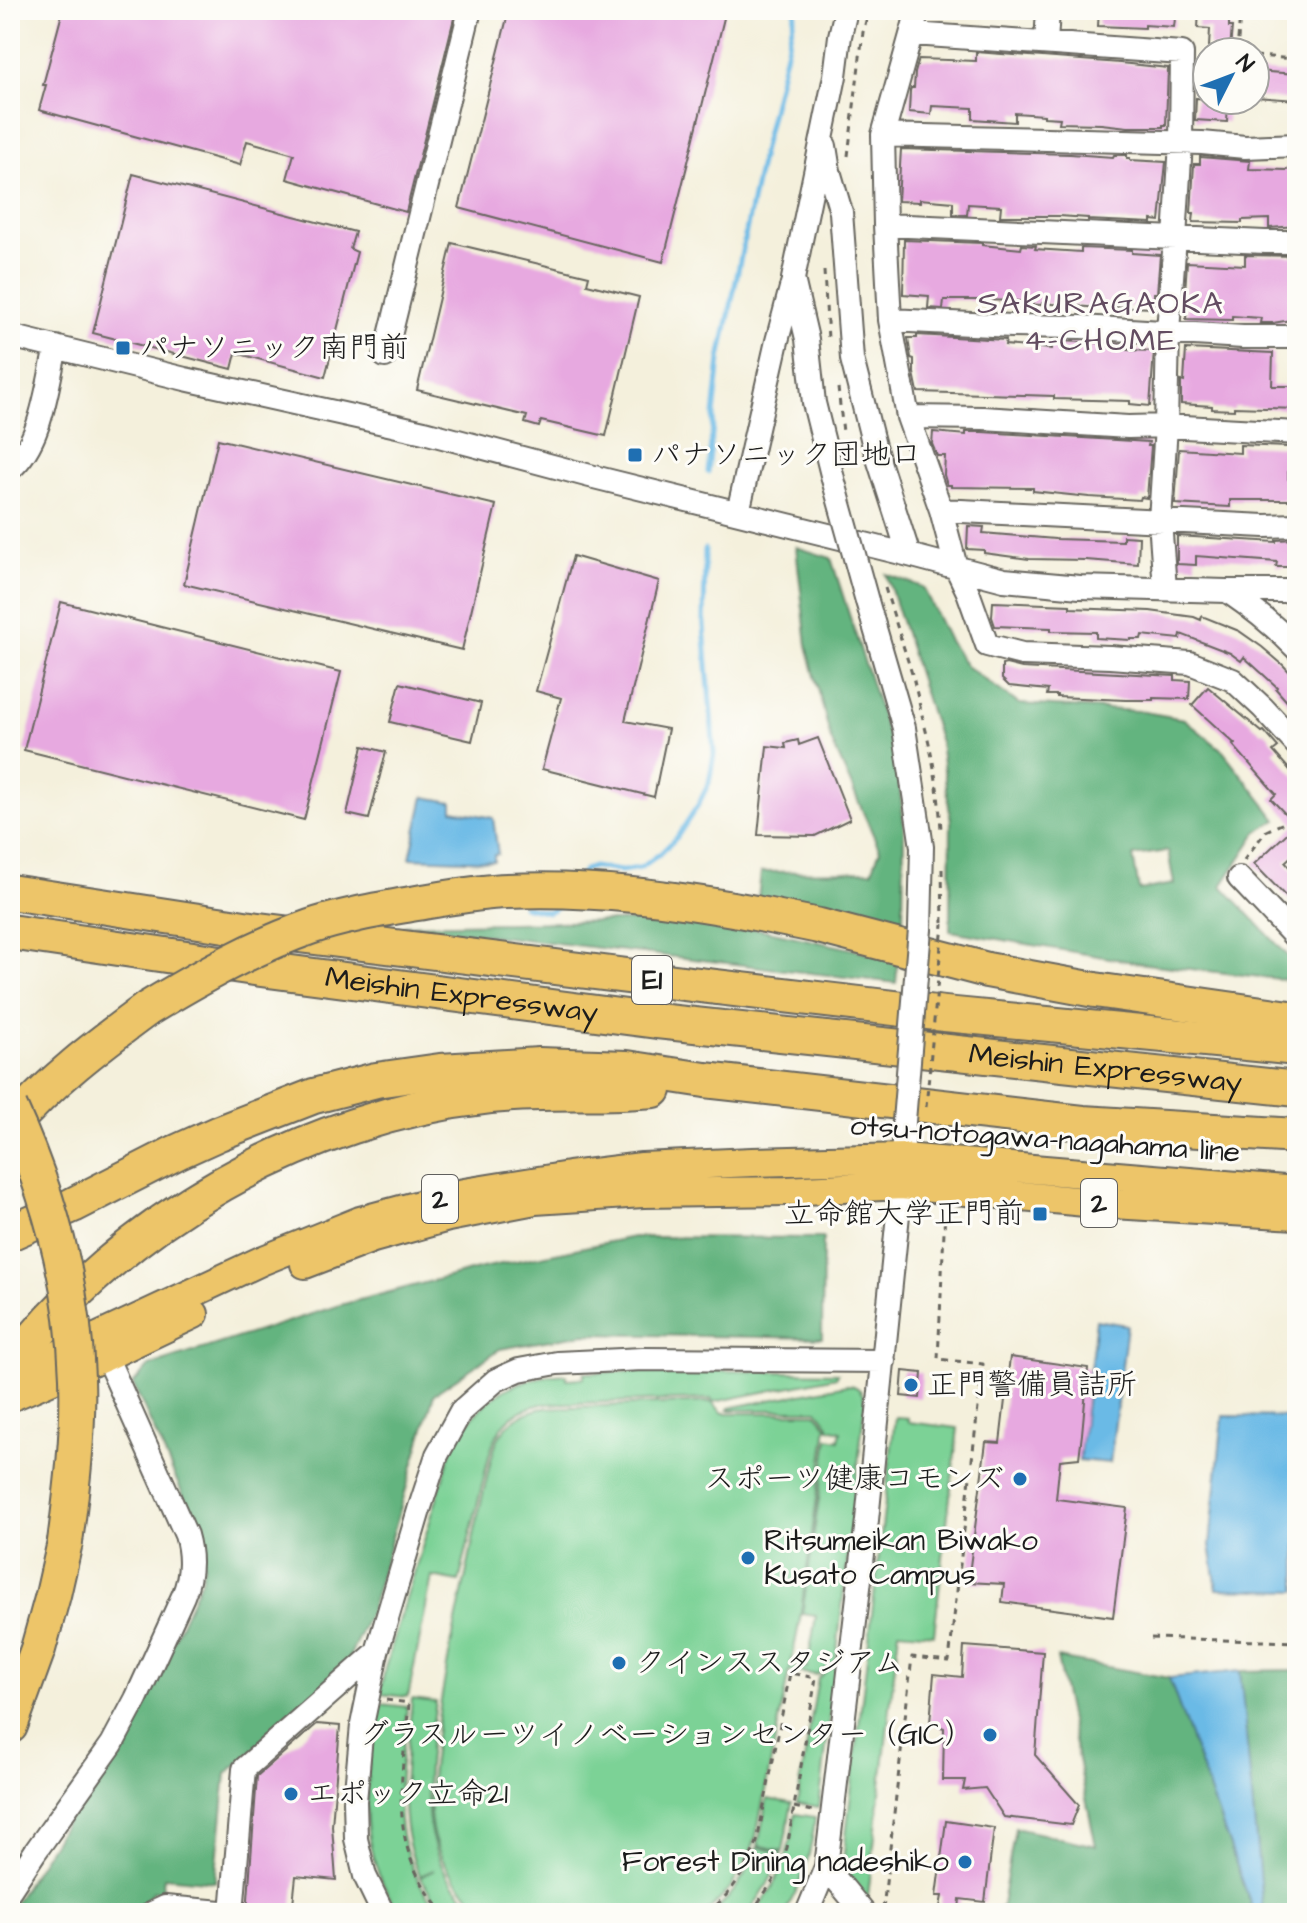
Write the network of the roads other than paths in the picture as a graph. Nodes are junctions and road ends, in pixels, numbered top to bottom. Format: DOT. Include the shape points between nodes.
graph roads {
  1 [pos="470,10"];
  2 [pos="846,10"];
  3 [pos="918,10"];
  4 [pos="1048,10"];
  5 [pos="913,34"];
  6 [pos="1046,43"];
  7 [pos="823,133"];
  8 [pos="883,135"];
  9 [pos="1181,143"];
  10 [pos="1297,145"];
  11 [pos="885,225"];
  12 [pos="1175,238"];
  13 [pos="1297,242"];
  14 [pos="793,279"];
  15 [pos="890,320"];
  16 [pos="1168,331"];
  17 [pos="10,336"];
  18 [pos="1297,337"];
  19 [pos="56,347"];
  20 [pos="385,356"];
  21 [pos="908,417"];
  22 [pos="1166,426"];
  23 [pos="1297,433"];
  24 [pos="10,469"];
  25 [pos="941,510"];
  26 [pos="738,512"];
  27 [pos="1160,520"];
  28 [pos="1297,525"];
  29 [pos="909,555"];
  30 [pos="956,567"];
  31 [pos="1165,589"];
  32 [pos="1227,591"];
  33 [pos="1297,591"];
  34 [pos="1297,649"];
  35 [pos="1297,745"];
  36 [pos="1239,878"];
  37 [pos="10,881"];
  38 [pos="10,892"];
  39 [pos="251,929"];
  40 [pos="10,932"];
  41 [pos="1297,939"];
  42 [pos="1297,1019"];
  43 [pos="1297,1048"];
  44 [pos="705,1080"];
  45 [pos="1297,1089"];
  46 [pos="10,1108"];
  47 [pos="10,1128"];
  48 [pos="1297,1136"];
  49 [pos="902,1171"];
  50 [pos="1297,1191"];
  51 [pos="1297,1215"];
  52 [pos="10,1233"];
  53 [pos="106,1356"];
  54 [pos="884,1361"];
  55 [pos="10,1368"];
  56 [pos="10,1376"];
  57 [pos="10,1397"];
  58 [pos="377,1652"];
  59 [pos="10,1726"];
  60 [pos="823,1875"];
  61 [pos="10,1890"];
  62 [pos="152,1913"];
  63 [pos="233,1913"];
  64 [pos="383,1913"];
  65 [pos="807,1913"];
  66 [pos="845,1913"];
  67 [pos="864,1913"];
  1 -- 20 [label="street"];
  2 -- 7 [label="street"];
  3 -- 5 [label="street"];
  4 -- 6 [label="street"];
  5 -- 6 [label="street"];
  5 -- 8 [label="street"];
  6 -- 9 [label="street" via="1182,53"];
  7 -- 14 [label="street"];
  7 -- 29 [label="street" via="841,212 852,359"];
  8 -- 9 [label="street"];
  8 -- 11 [label="street"];
  9 -- 10 [label="street"];
  9 -- 12 [label="street"];
  11 -- 12 [label="street"];
  11 -- 15 [label="street"];
  12 -- 13 [label="street"];
  12 -- 16 [label="street"];
  14 -- 26 [label="street"];
  14 -- 49 [label="street, bridge" via="814,403 904,728 922,847"];
  15 -- 16 [label="street"];
  15 -- 21 [label="street"];
  16 -- 18 [label="street"];
  16 -- 22 [label="street"];
  17 -- 19 [label="street"];
  19 -- 24 [label="street" via="30,445"];
  19 -- 26 [label="street"];
  21 -- 22 [label="street"];
  21 -- 25 [label="street"];
  22 -- 23 [label="street"];
  22 -- 27 [label="street"];
  25 -- 27 [label="street"];
  25 -- 30 [label="street"];
  26 -- 29 [label="street"];
  27 -- 28 [label="street"];
  27 -- 31 [label="street"];
  29 -- 30 [label="street"];
  30 -- 31 [label="street" via="1004,580"];
  30 -- 35 [label="street" via="987,645 1022,654 1190,663 1233,680"];
  31 -- 32 [label="street"];
  32 -- 33 [label="street"];
  32 -- 34 [label="street"];
  36 -- 41 [label="street"];
  37 -- 39 [label="highway" via="189,912"];
  38 -- 39 [label="highway, Meishin Expressway / E1"];
  39 -- 43 [label="highway, Meishin Expressway / E1" via="865,1005"];
  40 -- 45 [label="highway, Meishin Expressway / E1" via="642,1019"];
  42 -- 47 [label="highway, bridge" via="987,970 819,926 687,900 508,891 381,909 311,926 250,953 183,987 98,1044"];
  44 -- 48 [label="highway" via="1083,1123"];
  44 -- 52 [label="highway" via="627,1068 539,1065 376,1080 314,1096 219,1133"];
  44 -- 55 [label="highway" via="652,1090 491,1096 431,1105 332,1134 255,1166 159,1224 104,1268 43,1327"];
  46 -- 59 [label="highway, bridge" via="55,1233 67,1282 77,1379 74,1476 65,1542 38,1649"];
  49 -- 50 [label="main road, otsu-notogawa-nagahama line / 2" via="1077,1174"];
  49 -- 51 [label="main road, otsu-notogawa-nagahama line / 2" via="1096,1203"];
  49 -- 53 [label="main road, otsu-notogawa-nagahama line / 2" via="786,1191 535,1200 448,1217 373,1238 267,1278"];
  49 -- 54 [label="street"];
  49 -- 56 [label="main road, otsu-notogawa-nagahama line / 2" via="752,1162 642,1167 464,1193 360,1221"];
  53 -- 57 [label="main road, otsu-notogawa-nagahama line / 2"];
  53 -- 61 [label="street" via="186,1535 190,1576 118,1733"];
  54 -- 58 [label="street" via="598,1360 532,1366 496,1380 461,1411 437,1455"];
  54 -- 60 [label="street"];
  58 -- 63 [label="street" via="244,1769"];
  58 -- 64 [label="street" via="362,1725 354,1820 365,1876"];
  60 -- 65 [label="street"];
  60 -- 66 [label="street"];
  60 -- 67 [label="street"];
  62 -- 63 [label="street" via="165,1907"];
}
